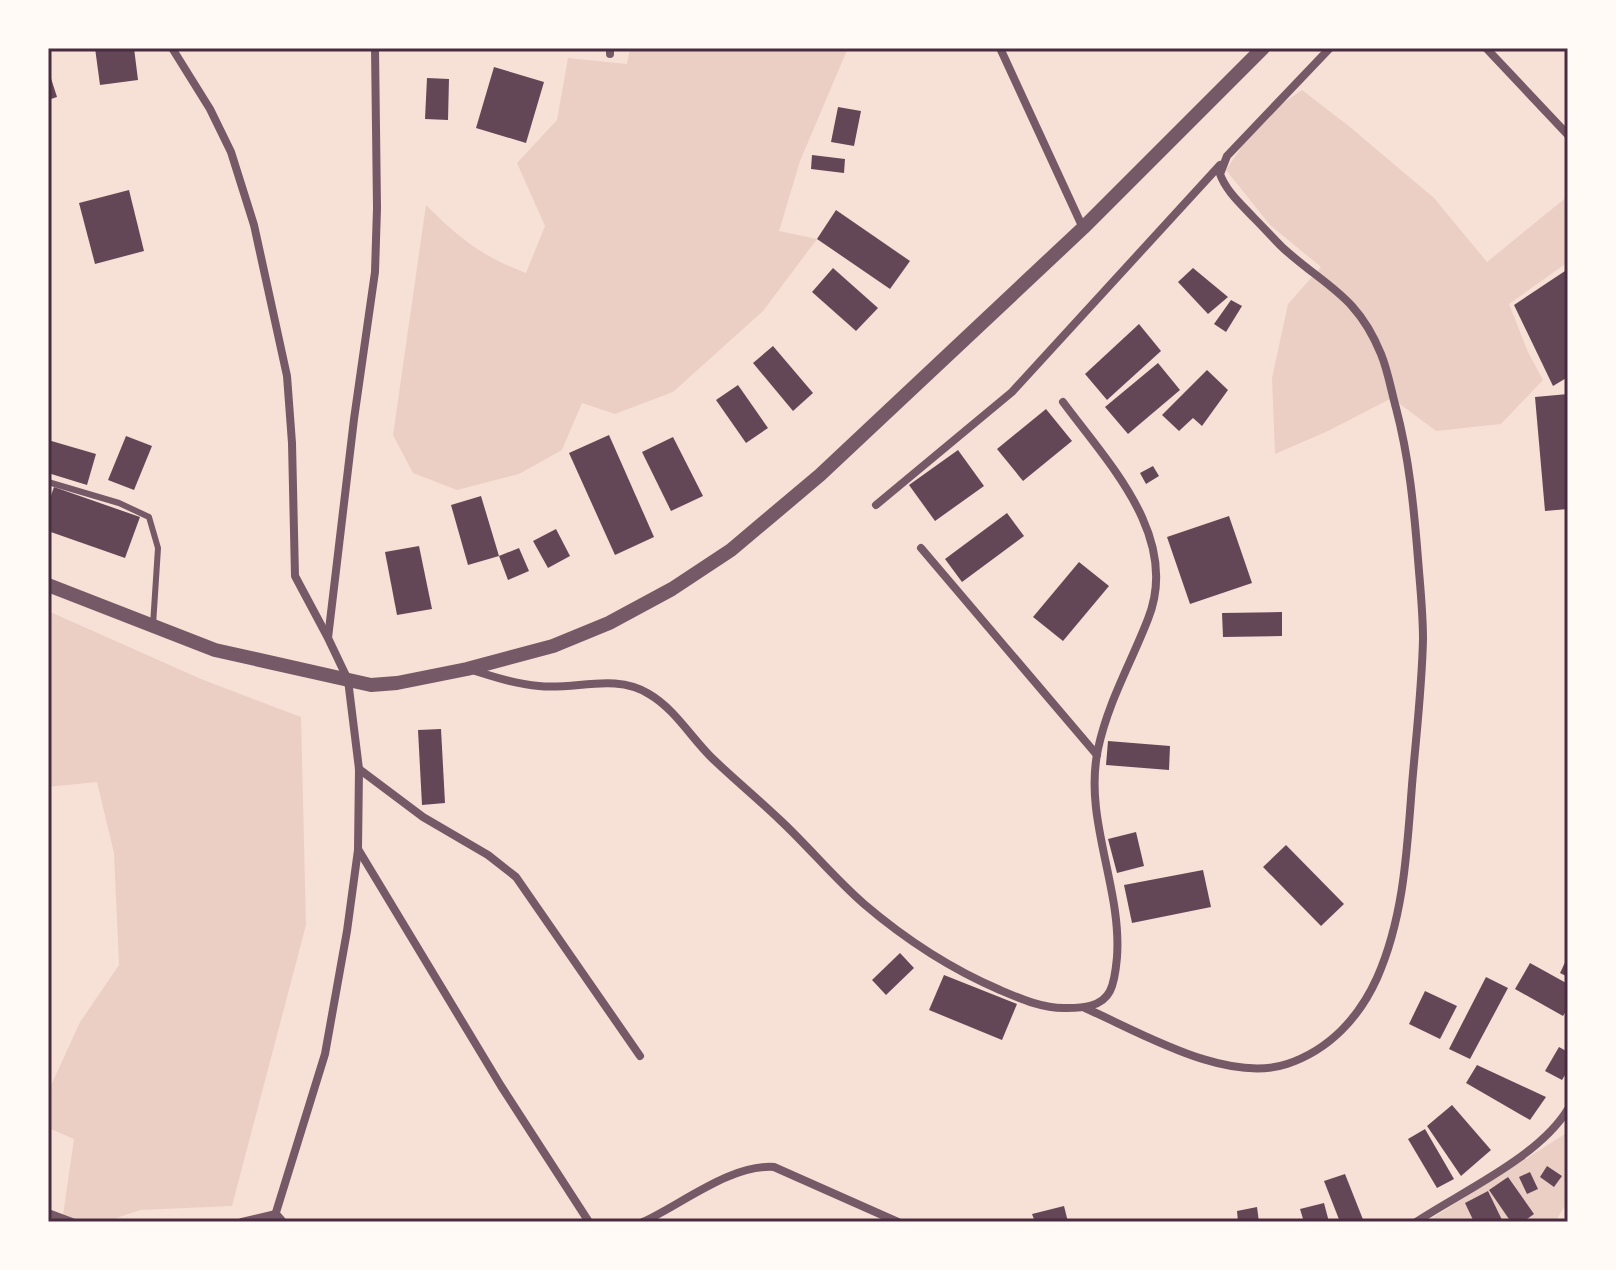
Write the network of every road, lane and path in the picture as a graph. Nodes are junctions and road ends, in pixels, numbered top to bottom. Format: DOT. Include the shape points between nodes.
graph roads {
  1 [pos="172,48"];
  2 [pos="375,48"];
  3 [pos="1000,48"];
  4 [pos="1263,48"];
  5 [pos="1330,48"];
  6 [pos="1486,48"];
  7 [pos="1568,135"];
  8 [pos="1223,161"];
  9 [pos="1083,228"];
  10 [pos="1063,402"];
  11 [pos="48,482"];
  12 [pos="876,505"];
  13 [pos="921,548"];
  14 [pos="48,585"];
  15 [pos="153,625"];
  16 [pos="328,638"];
  17 [pos="467,669"];
  18 [pos="348,680"];
  19 [pos="1097,755"];
  20 [pos="359,769"];
  21 [pos="358,849"];
  22 [pos="1085,1008"];
  23 [pos="640,1056"];
  24 [pos="1568,1109"];
  25 [pos="48,1213"];
  26 [pos="275,1218"];
  27 [pos="72,1222"];
  28 [pos="242,1222"];
  29 [pos="283,1222"];
  30 [pos="589,1222"];
  31 [pos="643,1222"];
  32 [pos="898,1222"];
  33 [pos="1416,1222"];
  1 -- 16 [label="street" via="231,152 254,225 287,376 295,576"];
  2 -- 16 [label="street" via="375,272"];
  3 -- 9 [label="street"];
  4 -- 9 [label="street"];
  5 -- 8 [label="street"];
  6 -- 7 [label="street"];
  8 -- 12 [label="street" via="1012,392"];
  8 -- 22 [label="street" via="1221,177 1235,198 1360,315 1382,355 1401,427 1415,515 1423,638 1406,868 1377,979 1343,1030 1308,1055 1263,1069 1234,1067 1202,1059"];
  9 -- 17 [label="street" via="820,475 731,550 609,623 553,646"];
  10 -- 19 [label="street" via="1135,500 1155,556 1149,618 1112,699"];
  11 -- 15 [label="lane" via="149,517 158,548"];
  13 -- 19 [label="street"];
  14 -- 15 [label="street"];
  15 -- 18 [label="street" via="215,650"];
  16 -- 18 [label="street"];
  17 -- 18 [label="street" via="397,683"];
  17 -- 22 [label="street" via="529,685 608,682 650,694 864,904 914,942 1025,1001"];
  18 -- 20 [label="street"];
  19 -- 22 [label="street" via="1097,811 1118,942 1110,991"];
  20 -- 21 [label="street"];
  20 -- 23 [label="street" via="516,877"];
  21 -- 26 [label="street" via="325,1054"];
  21 -- 30 [label="street"];
  24 -- 33 [label="street" via="1532,1149"];
  25 -- 27 [label="street"];
  26 -- 28 [label="street"];
  26 -- 29 [label="street"];
  31 -- 32 [label="street" via="758,1166 774,1167"];
}
